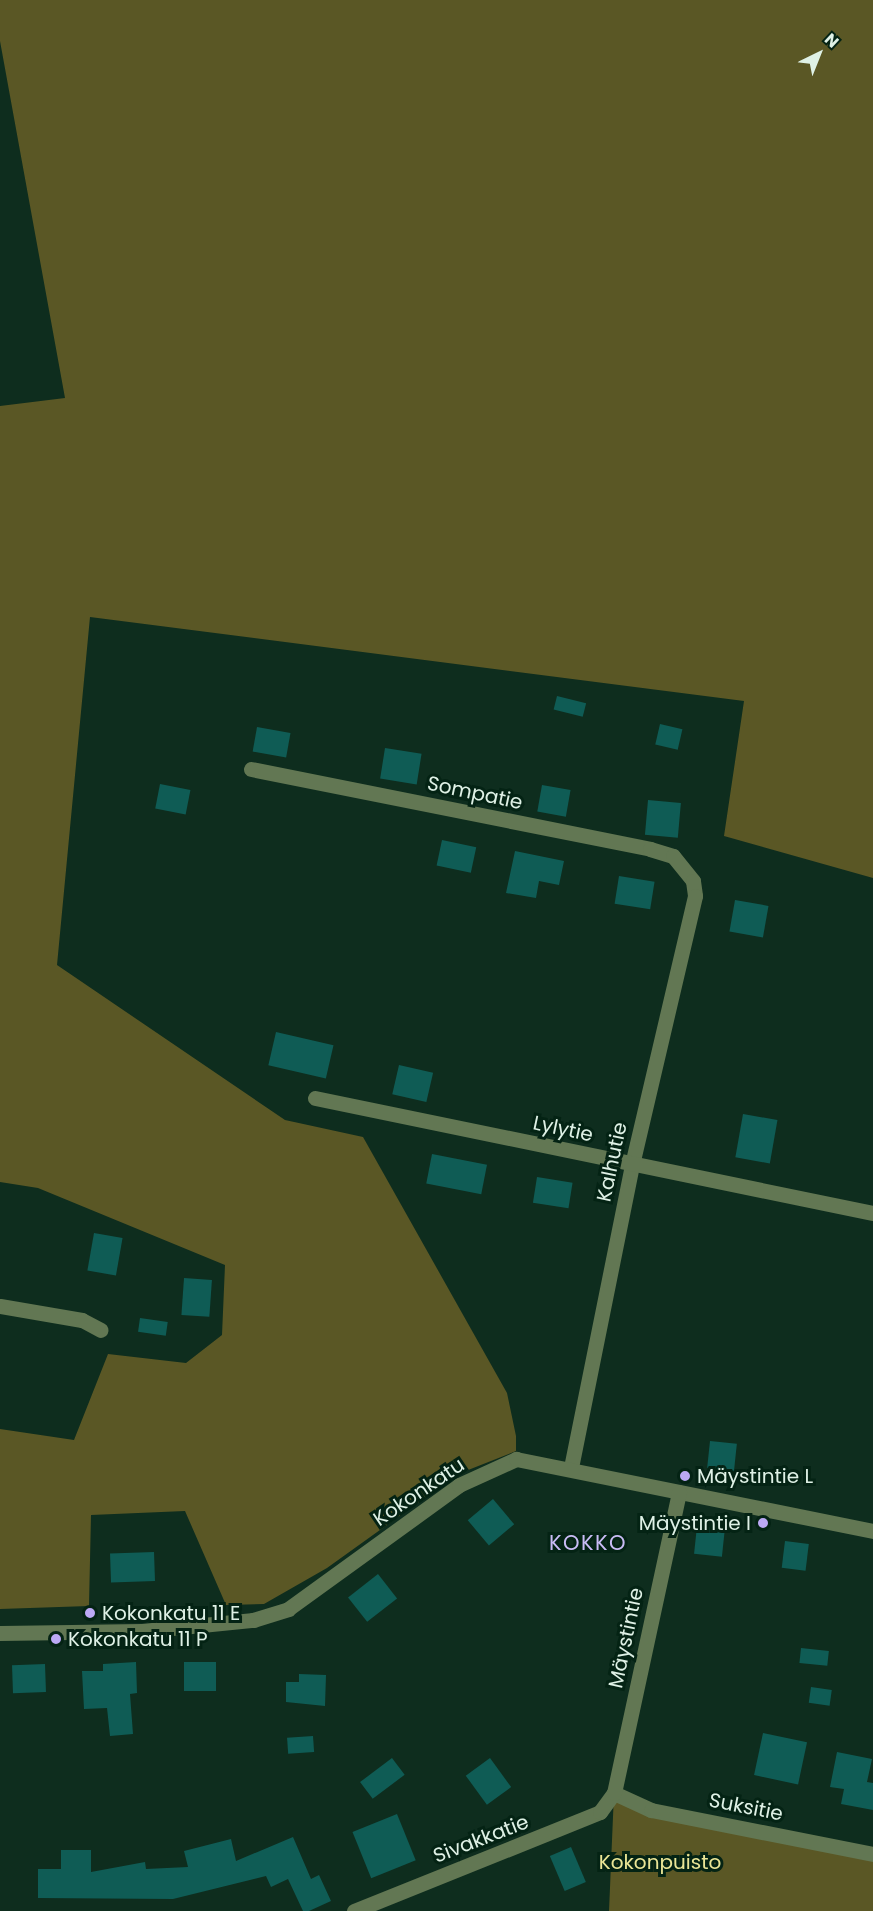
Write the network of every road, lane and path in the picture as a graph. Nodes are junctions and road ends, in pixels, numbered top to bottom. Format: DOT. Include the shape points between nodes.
graph roads {
  1 [pos="251,769"];
  2 [pos="686,868"];
  3 [pos="315,1098"];
  4 [pos="632,1165"];
  5 [pos="873,1213"];
  6 [pos="0,1306"];
  7 [pos="101,1330"];
  8 [pos="571,1468"];
  9 [pos="679,1492"];
  10 [pos="873,1531"];
  11 [pos="0,1632"];
  12 [pos="615,1793"];
  13 [pos="873,1854"];
  14 [pos="354,1911"];
  1 -- 2 [label="street, Sompatie" via="650,849 673,856"];
  2 -- 4 [label="street, Kalhutie" via="695,896"];
  3 -- 4 [label="street, Lylytie"];
  4 -- 5 [label="street, Lylytie"];
  4 -- 8 [label="street, Kalhutie"];
  6 -- 7 [label="street" via="82,1320"];
  8 -- 9 [label="street, Kokonkatu"];
  8 -- 11 [label="street, Kokonkatu" via="516,1459 459,1485 288,1609 253,1620 142,1631"];
  9 -- 10 [label="street, Kokonkatu"];
  9 -- 12 [label="street, Mäystintie"];
  12 -- 13 [label="street, Suksitie" via="651,1810"];
  12 -- 14 [label="street, Sivakkatie" via="600,1812 585,1821"];
}
